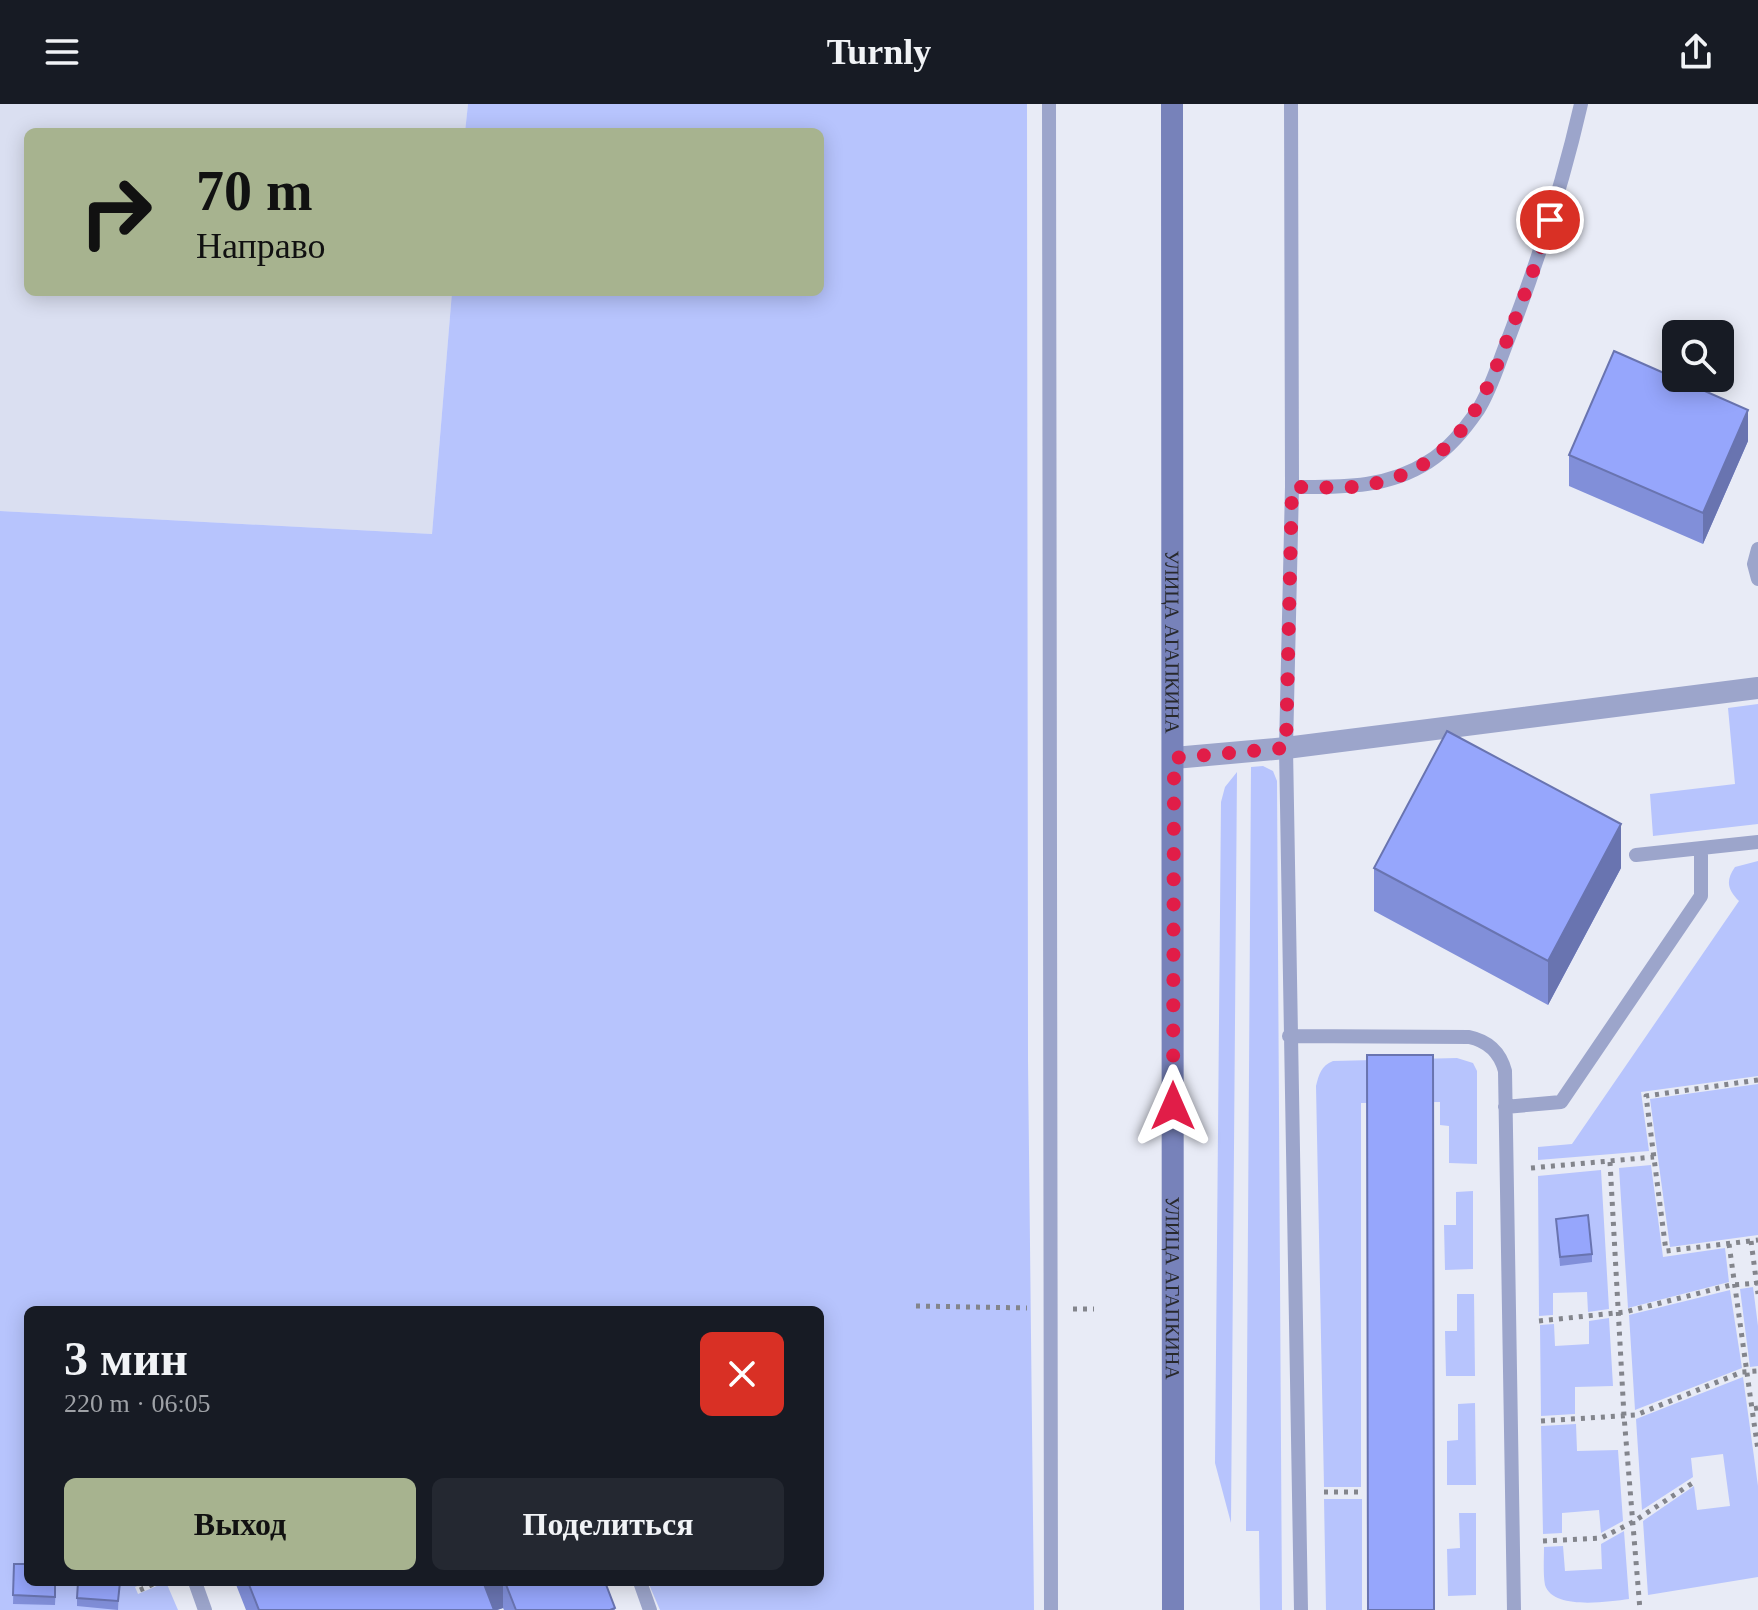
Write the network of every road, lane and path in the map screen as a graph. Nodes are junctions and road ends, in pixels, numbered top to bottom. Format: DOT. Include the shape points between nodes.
graph roads {
  1 [pos="1049,104"];
  2 [pos="1172,104"];
  3 [pos="1291,104"];
  4 [pos="1581,104"];
  5 [pos="1292,487"];
  6 [pos="1758,549"];
  7 [pos="1758,579"];
  8 [pos="1758,688"];
  9 [pos="1286,748"];
  10 [pos="1174,758"];
  11 [pos="1758,842"];
  12 [pos="1701,848"];
  13 [pos="1636,855"];
  14 [pos="1289,1036"];
  15 [pos="1758,1080"];
  16 [pos="1505,1107"];
  17 [pos="1654,1157"];
  18 [pos="1610,1162"];
  19 [pos="1538,1168"];
  20 [pos="1754,1240"];
  21 [pos="1729,1244"];
  22 [pos="1757,1283"];
  23 [pos="1735,1285"];
  24 [pos="1758,1294"];
  25 [pos="916,1306"];
  26 [pos="1050,1308"];
  27 [pos="1094,1309"];
  28 [pos="1618,1312"];
  29 [pos="1539,1321"];
  30 [pos="1758,1371"];
  31 [pos="1747,1372"];
  32 [pos="1755,1409"];
  33 [pos="1624,1416"];
  34 [pos="1541,1421"];
  35 [pos="1758,1450"];
  36 [pos="1694,1482"];
  37 [pos="1319,1492"];
  38 [pos="1361,1492"];
  39 [pos="1633,1522"];
  40 [pos="1543,1541"];
  41 [pos="149,1586"];
  42 [pos="196,1586"];
  43 [pos="641,1586"];
  44 [pos="140,1590"];
  45 [pos="205,1610"];
  46 [pos="650,1610"];
  47 [pos="1051,1610"];
  48 [pos="1173,1610"];
  49 [pos="1301,1610"];
  50 [pos="1514,1610"];
  51 [pos="1640,1610"];
  1 -- 26 [label="lane"];
  2 -- 10 [label="main road, УЛИЦА АГАПКИНА"];
  3 -- 5 [label="lane"];
  4 -- 5 [label="lane" via="1532,276 1489,387 1461,434 1427,463 1397,477 1354,487"];
  5 -- 9 [label="lane"];
  6 -- 7 [label="lane"];
  8 -- 9 [label="street"];
  9 -- 10 [label="street"];
  9 -- 14 [label="lane"];
  10 -- 48 [label="main road, УЛИЦА АГАПКИНА"];
  11 -- 12 [label="lane"];
  12 -- 13 [label="lane"];
  12 -- 16 [label="lane" via="1701,896 1561,1102"];
  14 -- 16 [label="lane" via="1478,1039 1503,1062"];
  14 -- 49 [label="lane"];
  15 -- 17 [label="path" via="1646,1096"];
  16 -- 50 [label="lane"];
  17 -- 18 [label="path"];
  17 -- 21 [label="path" via="1666,1251"];
  18 -- 19 [label="path"];
  18 -- 28 [label="path"];
  20 -- 21 [label="path"];
  20 -- 22 [label="path"];
  21 -- 23 [label="path"];
  22 -- 23 [label="path"];
  22 -- 24 [label="path"];
  23 -- 28 [label="path"];
  23 -- 31 [label="path"];
  25 -- 26 [label="path"];
  26 -- 27 [label="path"];
  26 -- 47 [label="lane"];
  28 -- 29 [label="path"];
  28 -- 33 [label="path"];
  30 -- 31 [label="path"];
  31 -- 32 [label="path"];
  31 -- 33 [label="path"];
  32 -- 35 [label="path"];
  33 -- 34 [label="path"];
  33 -- 39 [label="path"];
  36 -- 39 [label="path"];
  37 -- 38 [label="path"];
  39 -- 40 [label="path" via="1601,1538"];
  39 -- 51 [label="path"];
  41 -- 44 [label="path"];
  42 -- 45 [label="lane"];
  43 -- 46 [label="lane"];
}
